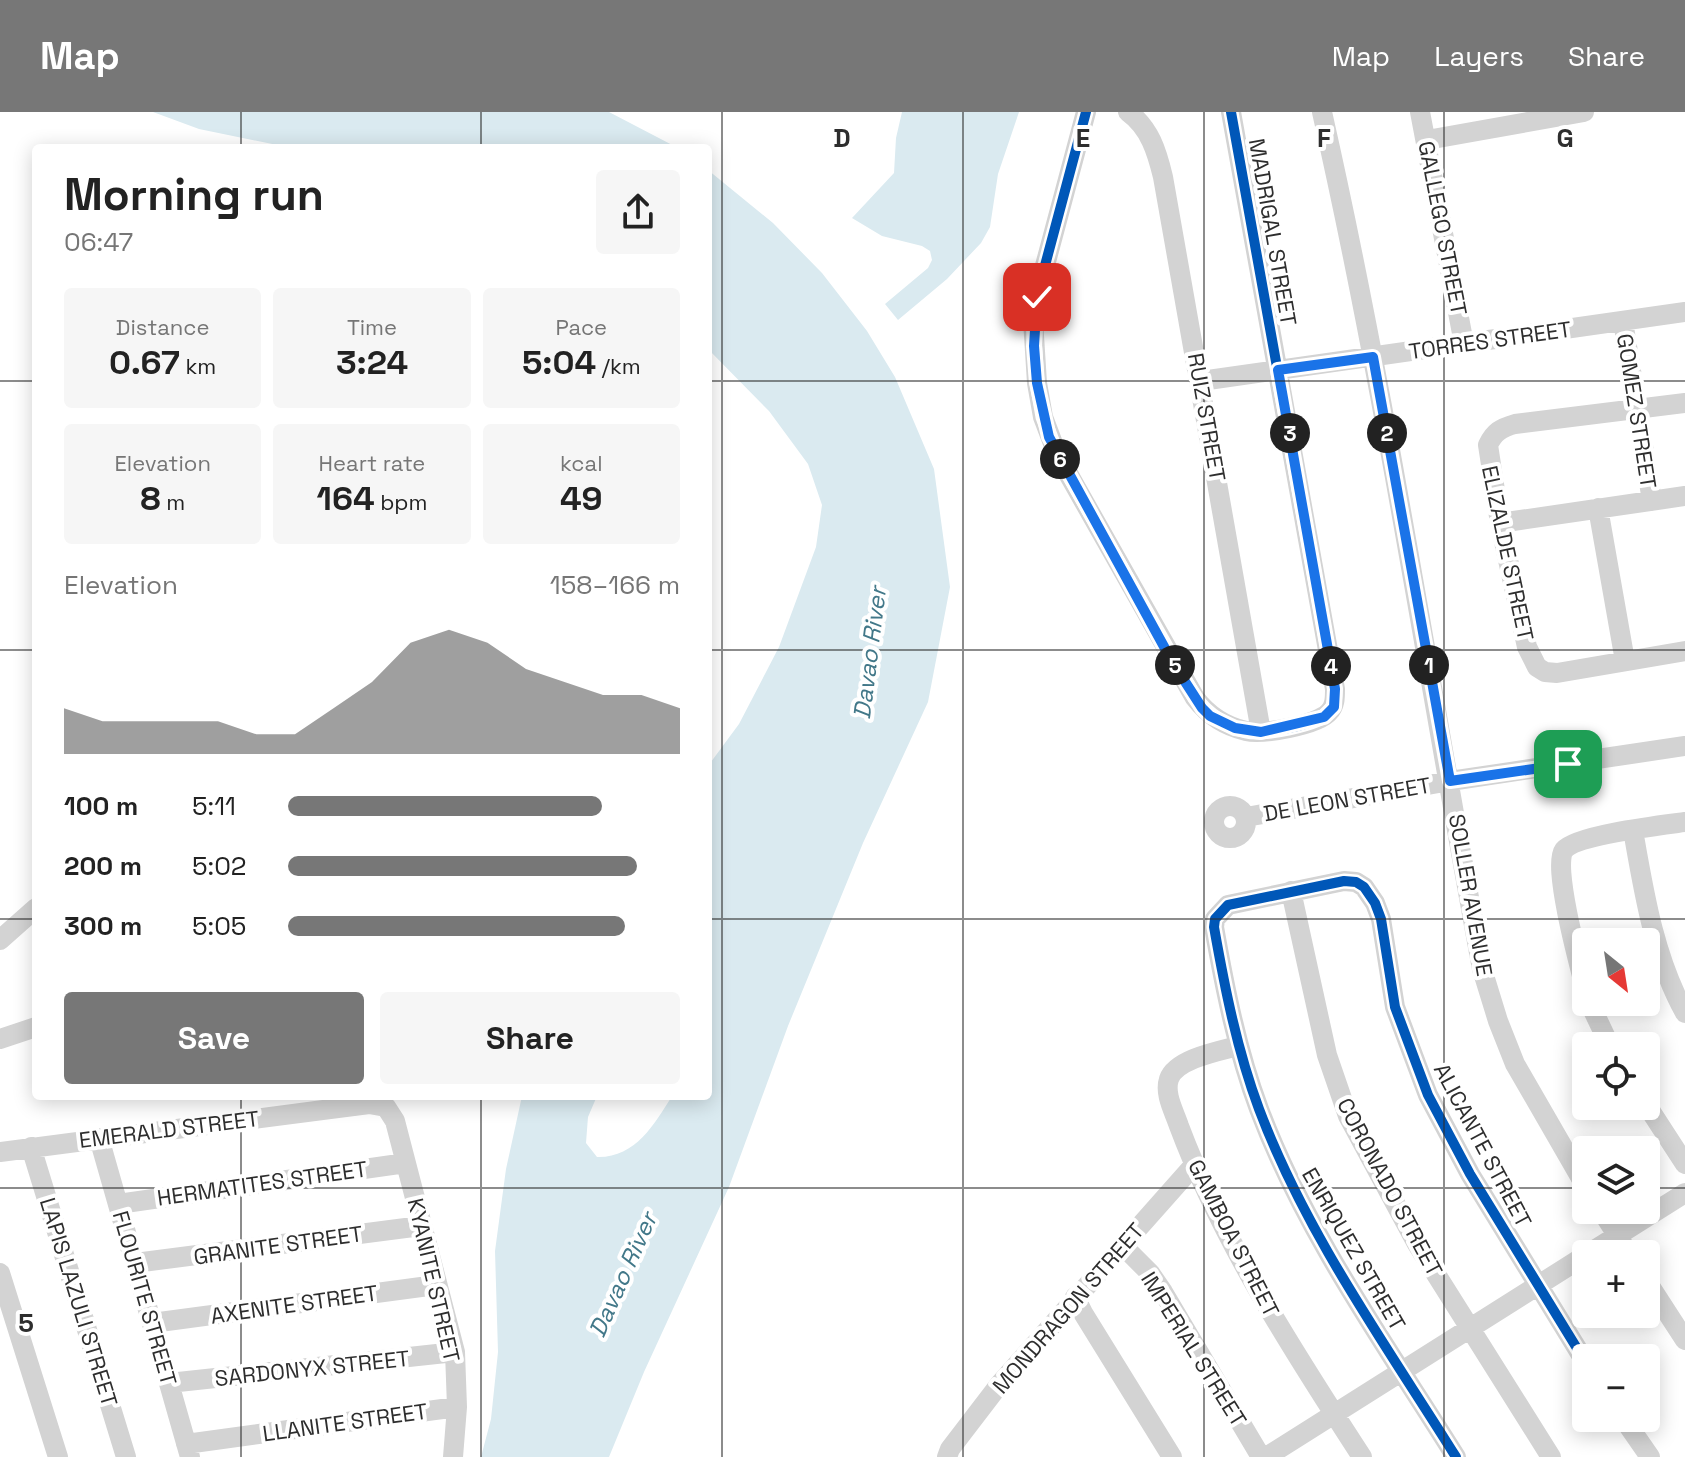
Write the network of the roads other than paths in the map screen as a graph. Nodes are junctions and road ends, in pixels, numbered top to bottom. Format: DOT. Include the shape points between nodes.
graph roads {
  1 [pos="1086,112"];
  2 [pos="1128,112"];
  3 [pos="1231,112"];
  4 [pos="1322,112"];
  5 [pos="1420,112"];
  6 [pos="1577,113"];
  7 [pos="1498,120"];
  8 [pos="1427,140"];
  9 [pos="1685,312"];
  10 [pos="1623,321"];
  11 [pos="1464,344"];
  12 [pos="1373,357"];
  13 [pos="1278,370"];
  14 [pos="1201,381"];
  15 [pos="1685,403"];
  16 [pos="1636,409"];
  17 [pos="1685,496"];
  18 [pos="1652,501"];
  19 [pos="1598,508"];
  20 [pos="1500,523"];
  21 [pos="1685,651"];
  22 [pos="1625,661"];
  23 [pos="1261,732"];
  24 [pos="1685,746"];
  25 [pos="1450,781"];
  26 [pos="1246,817"];
  27 [pos="1685,822"];
  28 [pos="1633,830"];
  29 [pos="1291,891"];
  30 [pos="32,912"];
  31 [pos="1572,935"];
  32 [pos="0,940"];
  33 [pos="1685,1013"];
  34 [pos="32,1028"];
  35 [pos="0,1039"];
  36 [pos="1238,1046"];
  37 [pos="386,1107"];
  38 [pos="1656,1120"];
  39 [pos="99,1138"];
  40 [pos="31,1147"];
  41 [pos="0,1152"];
  42 [pos="406,1163"];
  43 [pos="1572,1163"];
  44 [pos="1195,1164"];
  45 [pos="1685,1164"];
  46 [pos="1685,1193"];
  47 [pos="118,1204"];
  48 [pos="1610,1224"];
  49 [pos="421,1226"];
  50 [pos="1617,1236"];
  51 [pos="1611,1240"];
  52 [pos="1620,1240"];
  53 [pos="1122,1245"];
  54 [pos="135,1263"];
  55 [pos="1572,1264"];
  56 [pos="0,1273"];
  57 [pos="436,1285"];
  58 [pos="1539,1285"];
  59 [pos="1075,1297"];
  60 [pos="1660,1302"];
  61 [pos="152,1323"];
  62 [pos="1469,1329"];
  63 [pos="1685,1340"];
  64 [pos="1575,1344"];
  65 [pos="455,1352"];
  66 [pos="1403,1371"];
  67 [pos="169,1383"];
  68 [pos="457,1407"];
  69 [pos="1334,1414"];
  70 [pos="1633,1432"];
  71 [pos="188,1451"];
  72 [pos="58,1457"];
  73 [pos="126,1457"];
  74 [pos="453,1457"];
  75 [pos="947,1457"];
  76 [pos="1172,1457"];
  77 [pos="1264,1457"];
  78 [pos="1362,1457"];
  79 [pos="1456,1457"];
  80 [pos="1551,1457"];
  81 [pos="1650,1457"];
  1 -- 23 [label="street" via="1033,320 1046,427 1195,698 1222,723"];
  2 -- 14 [label="street, RUIZ STREET" via="1143,124 1159,157"];
  3 -- 13 [label="street, MADRIGAL STREET"];
  4 -- 12 [label="street, SOLLER AVENUE"];
  5 -- 8 [label="street, GALLEGO STREET"];
  6 -- 7 [label="street"];
  7 -- 8 [label="street"];
  8 -- 11 [label="street, GALLEGO STREET"];
  9 -- 10 [label="street, TORRES STREET"];
  10 -- 11 [label="street, TORRES STREET"];
  10 -- 16 [label="street, GOMEZ STREET"];
  11 -- 12 [label="street, TORRES STREET"];
  12 -- 13 [label="street, TORRES STREET"];
  12 -- 25 [label="street, SOLLER AVENUE"];
  13 -- 14 [label="street, TORRES STREET"];
  13 -- 23 [label="street, MADRIGAL STREET" via="1335,697 1324,717"];
  14 -- 23 [label="street, RUIZ STREET"];
  15 -- 16 [label="street, ELIZALDE STREET"];
  16 -- 18 [label="street, GOMEZ STREET"];
  16 -- 20 [label="street, ELIZALDE STREET" via="1515,424 1492,435 1488,458"];
  17 -- 18 [label="street"];
  18 -- 19 [label="street"];
  19 -- 20 [label="street"];
  19 -- 22 [label="street"];
  20 -- 22 [label="street, ELIZALDE STREET" via="1527,647 1537,667 1557,673"];
  21 -- 22 [label="street, ELIZALDE STREET"];
  24 -- 25 [label="street, DE LEON STREET"];
  25 -- 26 [label="street, DE LEON STREET"];
  25 -- 43 [label="street, SOLLER AVENUE" via="1482,969 1498,1021 1515,1064"];
  27 -- 28 [label="street"];
  28 -- 31 [label="street" via="1580,841 1563,852 1560,868"];
  28 -- 33 [label="street" via="1649,919"];
  29 -- 36 [label="street, ENRIQUEZ STREET" via="1240,901 1215,919"];
  29 -- 58 [label="street, ALICANTE STREET" via="1356,882 1375,903 1395,1007 1428,1095"];
  29 -- 62 [label="street, CORONADO STREET" via="1327,1055 1348,1116"];
  30 -- 32 [label="street"];
  34 -- 35 [label="street"];
  36 -- 44 [label="street, GAMBOA STREET" via="1199,1057 1169,1077 1167,1092"];
  36 -- 66 [label="street, ENRIQUEZ STREET" via="1287,1174"];
  37 -- 39 [label="street, EMERALD STREET" via="369,1104"];
  37 -- 42 [label="street, KYANITE STREET"];
  38 -- 45 [label="street"];
  39 -- 40 [label="street, EMERALD STREET"];
  39 -- 47 [label="street, FLOURITE STREET"];
  40 -- 41 [label="street, EMERALD STREET"];
  40 -- 73 [label="street, LAPIS LAZULI STREET"];
  42 -- 47 [label="street, HERMATITES STREET"];
  42 -- 49 [label="street, KYANITE STREET"];
  44 -- 53 [label="street, MONDRAGON STREET"];
  44 -- 69 [label="street, GAMBOA STREET" via="1248,1272"];
  46 -- 50 [label="street"];
  47 -- 54 [label="street, FLOURITE STREET"];
  48 -- 50 [label="street"];
  49 -- 54 [label="street, GRANITE STREET"];
  49 -- 57 [label="street, KYANITE STREET"];
  50 -- 51 [label="street"];
  50 -- 52 [label="street"];
  53 -- 59 [label="street, MONDRAGON STREET"];
  53 -- 77 [label="street, IMPERIAL STREET" via="1163,1292"];
  54 -- 61 [label="street, FLOURITE STREET"];
  55 -- 58 [label="street"];
  56 -- 72 [label="street"];
  57 -- 61 [label="street, AXENITE STREET"];
  57 -- 65 [label="street, KYANITE STREET"];
  58 -- 62 [label="street"];
  58 -- 64 [label="street, ALICANTE STREET"];
  59 -- 75 [label="street, MONDRAGON STREET" via="999,1385"];
  59 -- 76 [label="street"];
  60 -- 63 [label="street"];
  61 -- 67 [label="street, FLOURITE STREET"];
  62 -- 66 [label="street"];
  62 -- 80 [label="street, CORONADO STREET"];
  65 -- 67 [label="street, SARDONYX STREET"];
  65 -- 68 [label="street, KYANITE STREET"];
  66 -- 69 [label="street"];
  66 -- 79 [label="street, ENRIQUEZ STREET"];
  67 -- 71 [label="street, FLOURITE STREET"];
  68 -- 71 [label="street, LLANITE STREET"];
  68 -- 74 [label="street, KYANITE STREET"];
  69 -- 77 [label="street"];
  69 -- 78 [label="street, GAMBOA STREET"];
  70 -- 81 [label="street"];
}
